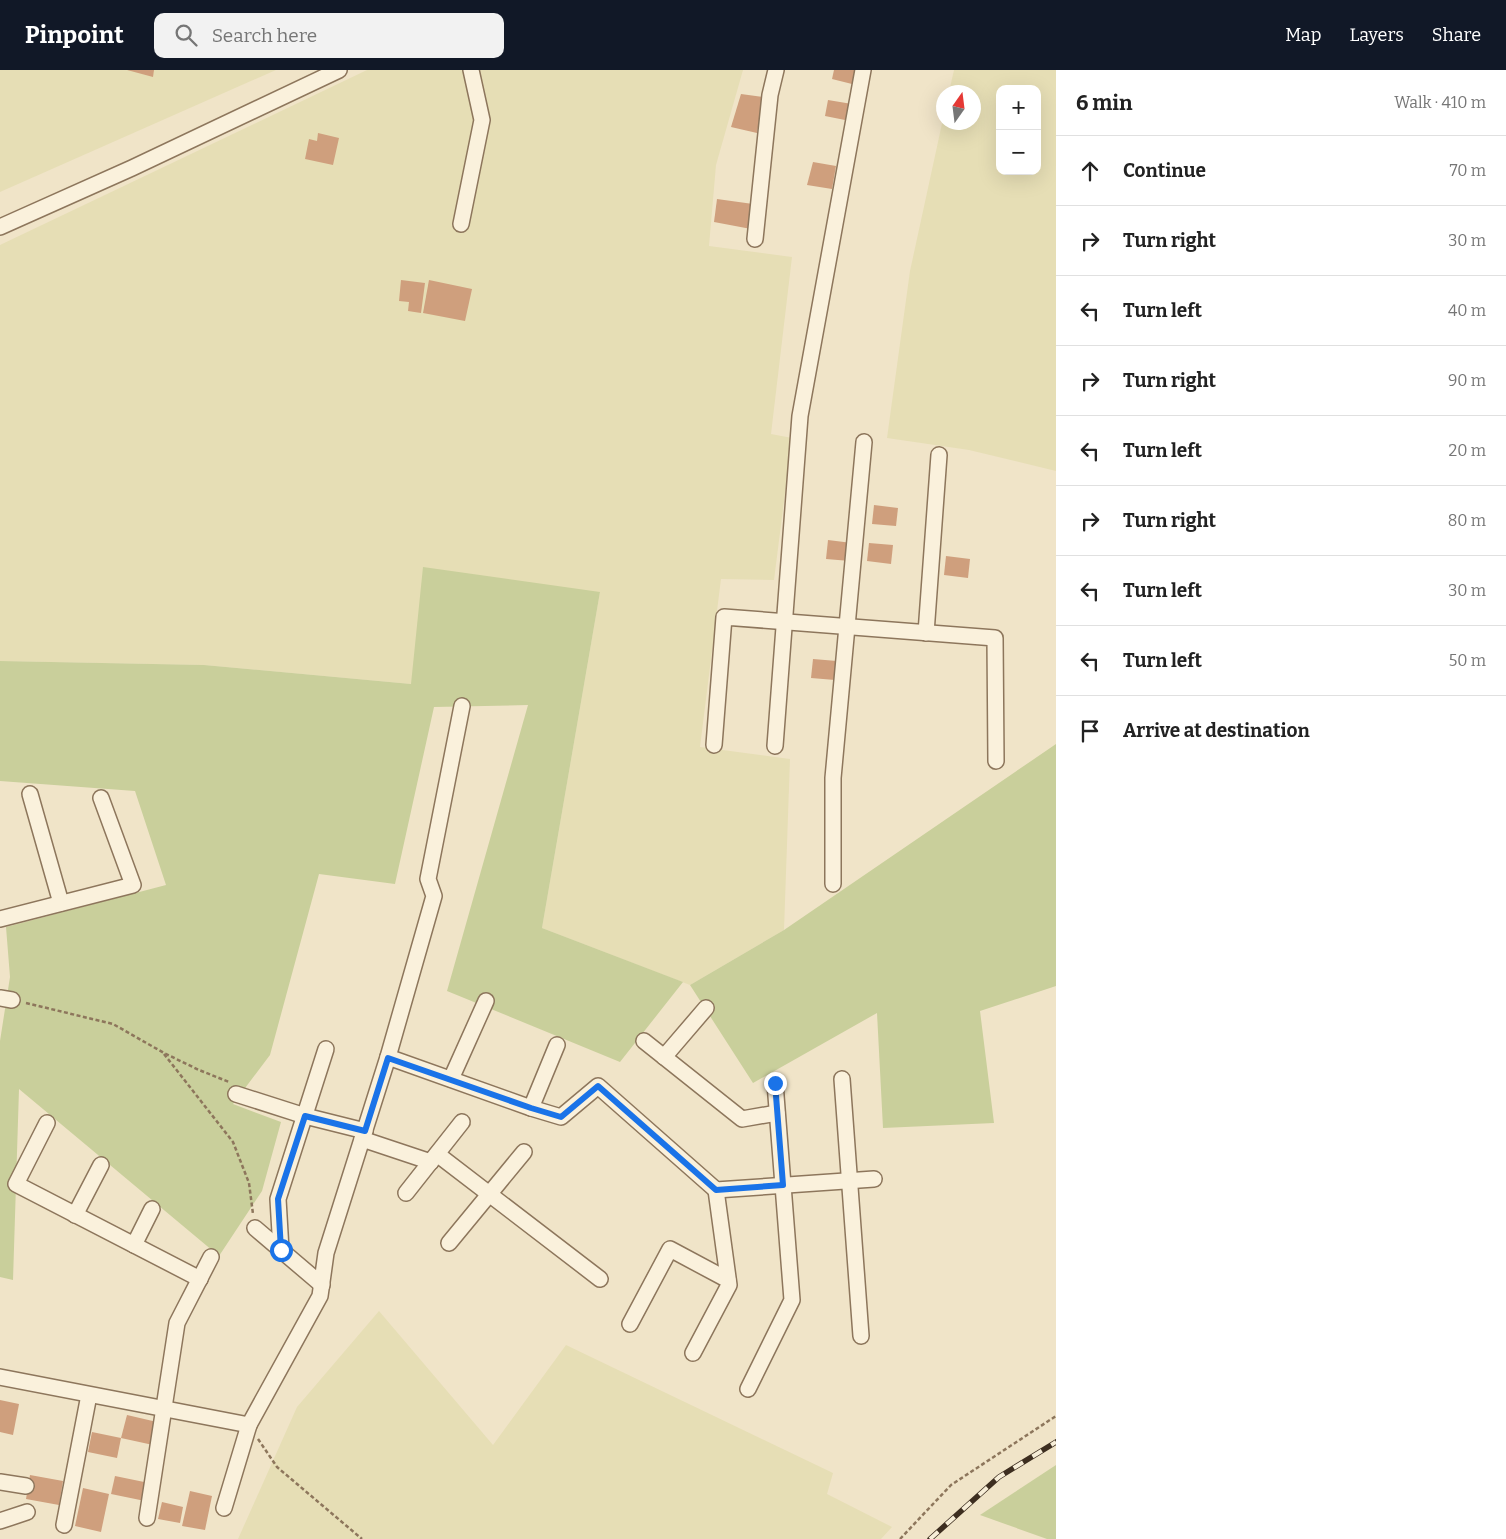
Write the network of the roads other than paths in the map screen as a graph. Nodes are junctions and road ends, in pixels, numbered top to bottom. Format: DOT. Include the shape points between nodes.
graph roads {
  1 [pos="339,70"];
  2 [pos="470,70"];
  3 [pos="776,70"];
  4 [pos="863,70"];
  5 [pos="461,224"];
  6 [pos="0,228"];
  7 [pos="755,239"];
  8 [pos="864,442"];
  9 [pos="939,455"];
  10 [pos="784,622"];
  11 [pos="847,626"];
  12 [pos="926,633"];
  13 [pos="462,706"];
  14 [pos="714,745"];
  15 [pos="775,746"];
  16 [pos="996,760"];
  17 [pos="30,794"];
  18 [pos="102,798"];
  19 [pos="833,884"];
  20 [pos="61,903"];
  21 [pos="0,918"];
  22 [pos="486,1001"];
  23 [pos="706,1008"];
  24 [pos="644,1041"];
  25 [pos="557,1045"];
  26 [pos="326,1049"];
  27 [pos="664,1057"];
  28 [pos="388,1058"];
  29 [pos="450,1079"];
  30 [pos="842,1079"];
  31 [pos="775,1083"];
  32 [pos="236,1094"];
  33 [pos="531,1108"];
  34 [pos="777,1113"];
  35 [pos="305,1116"];
  36 [pos="462,1122"];
  37 [pos="47,1123"];
  38 [pos="363,1135"];
  39 [pos="524,1152"];
  40 [pos="434,1158"];
  41 [pos="101,1165"];
  42 [pos="874,1178"];
  43 [pos="849,1180"];
  44 [pos="783,1185"];
  45 [pos="716,1190"];
  46 [pos="406,1193"];
  47 [pos="489,1194"];
  48 [pos="152,1209"];
  49 [pos="75,1215"];
  50 [pos="255,1228"];
  51 [pos="449,1243"];
  52 [pos="134,1245"];
  53 [pos="281,1250"];
  54 [pos="211,1257"];
  55 [pos="200,1279"];
  56 [pos="600,1279"];
  57 [pos="728,1280"];
  58 [pos="322,1285"];
  59 [pos="630,1324"];
  60 [pos="861,1336"];
  61 [pos="693,1353"];
  62 [pos="0,1377"];
  63 [pos="748,1389"];
  64 [pos="89,1395"];
  65 [pos="163,1408"];
  66 [pos="250,1425"];
  67 [pos="0,1482"];
  68 [pos="26,1486"];
  69 [pos="224,1508"];
  70 [pos="27,1512"];
  71 [pos="147,1518"];
  72 [pos="0,1520"];
  73 [pos="64,1525"];
  1 -- 6 [label="street"];
  2 -- 5 [label="street" via="482,120"];
  3 -- 7 [label="street" via="770,95"];
  4 -- 10 [label="street" via="800,416"];
  8 -- 11 [label="street"];
  9 -- 12 [label="street"];
  10 -- 11 [label="street"];
  10 -- 14 [label="street" via="724,618"];
  10 -- 15 [label="street"];
  11 -- 12 [label="street"];
  11 -- 19 [label="street" via="833,778"];
  12 -- 16 [label="street" via="995,638"];
  13 -- 28 [label="street" via="428,879 434,896"];
  17 -- 20 [label="street"];
  18 -- 20 [label="street" via="133,885"];
  20 -- 21 [label="street"];
  22 -- 29 [label="street"];
  23 -- 27 [label="street"];
  24 -- 27 [label="street"];
  25 -- 33 [label="street"];
  26 -- 35 [label="street"];
  27 -- 34 [label="street" via="742,1119"];
  28 -- 29 [label="street"];
  28 -- 38 [label="street"];
  29 -- 33 [label="street"];
  30 -- 43 [label="street"];
  31 -- 34 [label="street"];
  32 -- 35 [label="street"];
  33 -- 45 [label="street" via="561,1117 598,1086"];
  34 -- 44 [label="street"];
  35 -- 38 [label="street"];
  35 -- 53 [label="street" via="278,1199"];
  36 -- 40 [label="street"];
  37 -- 49 [label="street" via="16,1184"];
  38 -- 40 [label="street"];
  38 -- 58 [label="street" via="326,1253"];
  39 -- 47 [label="street"];
  40 -- 46 [label="street"];
  40 -- 47 [label="street"];
  41 -- 49 [label="street"];
  42 -- 43 [label="street"];
  43 -- 44 [label="street"];
  43 -- 60 [label="street"];
  44 -- 45 [label="street"];
  44 -- 63 [label="street" via="792,1300"];
  45 -- 57 [label="street"];
  47 -- 51 [label="street"];
  47 -- 56 [label="street"];
  48 -- 52 [label="street"];
  49 -- 52 [label="street"];
  50 -- 53 [label="street"];
  52 -- 55 [label="street"];
  53 -- 58 [label="street"];
  54 -- 55 [label="street"];
  55 -- 65 [label="street" via="178,1323"];
  57 -- 59 [label="street" via="670,1249"];
  57 -- 61 [label="street" via="729,1285"];
  58 -- 66 [label="street" via="320,1296"];
  62 -- 64 [label="street"];
  64 -- 65 [label="street"];
  64 -- 73 [label="street"];
  65 -- 66 [label="street"];
  65 -- 71 [label="street"];
  66 -- 69 [label="street"];
  67 -- 68 [label="street"];
  70 -- 72 [label="street"];
}
